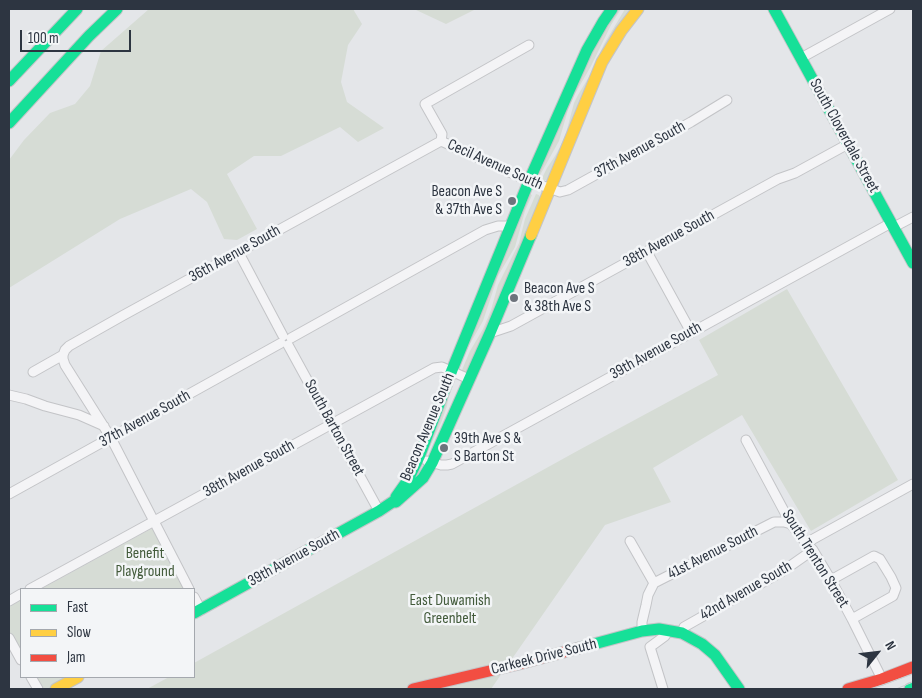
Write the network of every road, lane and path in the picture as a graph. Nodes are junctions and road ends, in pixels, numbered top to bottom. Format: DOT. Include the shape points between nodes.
graph roads {
  1 [pos="77,9"];
  2 [pos="117,9"];
  3 [pos="612,9"];
  4 [pos="638,9"];
  5 [pos="774,9"];
  6 [pos="890,9"];
  7 [pos="529,45"];
  8 [pos="801,58"];
  9 [pos="9,82"];
  10 [pos="727,100"];
  11 [pos="9,123"];
  12 [pos="441,140"];
  13 [pos="848,144"];
  14 [pos="529,180"];
  15 [pos="550,189"];
  16 [pos="913,217"];
  17 [pos="893,225"];
  18 [pos="511,226"];
  19 [pos="239,252"];
  20 [pos="647,252"];
  21 [pos="913,263"];
  22 [pos="691,332"];
  23 [pos="490,333"];
  24 [pos="286,340"];
  25 [pos="63,355"];
  26 [pos="452,370"];
  27 [pos="33,372"];
  28 [pos="470,379"];
  29 [pos="9,395"];
  30 [pos="332,424"];
  31 [pos="104,426"];
  32 [pos="111,438"];
  33 [pos="746,440"];
  34 [pos="419,457"];
  35 [pos="432,463"];
  36 [pos="913,484"];
  37 [pos="9,494"];
  38 [pos="394,501"];
  39 [pos="379,510"];
  40 [pos="154,521"];
  41 [pos="792,524"];
  42 [pos="630,541"];
  43 [pos="806,543"];
  44 [pos="814,550"];
  45 [pos="831,580"];
  46 [pos="654,583"];
  47 [pos="32,588"];
  48 [pos="188,588"];
  49 [pos="20,595"];
  50 [pos="9,601"];
  51 [pos="197,612"];
  52 [pos="852,619"];
  53 [pos="642,631"];
  54 [pos="676,632"];
  55 [pos="9,638"];
  56 [pos="20,658"];
  57 [pos="913,667"];
  58 [pos="32,678"];
  59 [pos="76,678"];
  60 [pos="882,679"];
  61 [pos="38,689"];
  62 [pos="56,689"];
  63 [pos="413,689"];
  64 [pos="664,689"];
  65 [pos="739,689"];
  66 [pos="848,689"];
  1 -- 9 [label="main road"];
  2 -- 11 [label="main road"];
  3 -- 14 [label="main road, Beacon Avenue South" via="587,50"];
  4 -- 15 [label="main road, Beacon Avenue South" via="602,62"];
  5 -- 8 [label="main road, South Cloverdale Street"];
  6 -- 8 [label="street"];
  7 -- 12 [label="street" via="425,104 442,134"];
  8 -- 13 [label="main road, South Cloverdale Street"];
  10 -- 15 [label="street, 37th Avenue South" via="568,190"];
  12 -- 14 [label="street, Cecil Avenue South"];
  12 -- 19 [label="street, 36th Avenue South"];
  13 -- 17 [label="main road, South Cloverdale Street"];
  13 -- 20 [label="street, 38th Avenue South"];
  14 -- 15 [label="street, Cecil Avenue South"];
  14 -- 18 [label="main road, Beacon Avenue South"];
  15 -- 23 [label="main road, Beacon Avenue South"];
  16 -- 17 [label="street, 39th Avenue South"];
  17 -- 21 [label="main road, South Cloverdale Street"];
  17 -- 22 [label="street, 39th Avenue South"];
  18 -- 24 [label="street, 37th Avenue South" via="485,230"];
  18 -- 26 [label="main road, Beacon Avenue South"];
  19 -- 24 [label="street, South Barton Street"];
  19 -- 25 [label="street, 36th Avenue South" via="69,346"];
  20 -- 22 [label="street"];
  20 -- 23 [label="street, 38th Avenue South" via="511,326"];
  22 -- 35 [label="street, 39th Avenue South" via="452,464"];
  23 -- 28 [label="main road, Beacon Avenue South"];
  24 -- 30 [label="street, South Barton Street"];
  24 -- 32 [label="street, 37th Avenue South"];
  25 -- 27 [label="street, 36th Avenue South"];
  25 -- 31 [label="street" via="65,365"];
  26 -- 28 [label="street, 38th Avenue South"];
  26 -- 30 [label="street, 38th Avenue South" via="434,368"];
  26 -- 34 [label="main road, Beacon Avenue South"];
  28 -- 35 [label="main road, Beacon Avenue South"];
  29 -- 31 [label="street" via="79,415"];
  30 -- 39 [label="street, South Barton Street"];
  30 -- 40 [label="street, 38th Avenue South"];
  31 -- 32 [label="street"];
  32 -- 37 [label="street, 37th Avenue South"];
  32 -- 40 [label="street"];
  33 -- 41 [label="street, South Trenton Street"];
  34 -- 35 [label="street, 39th Avenue South"];
  34 -- 38 [label="main road, Beacon Avenue South"];
  35 -- 38 [label="main road, Beacon Avenue South" via="418,484"];
  36 -- 43 [label="street"];
  38 -- 39 [label="main road, 39th Avenue South"];
  39 -- 51 [label="main road, 39th Avenue South"];
  40 -- 47 [label="street, 38th Avenue South"];
  40 -- 48 [label="street"];
  41 -- 43 [label="street, South Trenton Street"];
  41 -- 46 [label="street, 41st Avenue South" via="774,522"];
  42 -- 46 [label="street"];
  43 -- 44 [label="street, South Trenton Street"];
  44 -- 45 [label="street, South Trenton Street"];
  44 -- 54 [label="street, 42nd Avenue South" via="784,571"];
  45 -- 52 [label="street, South Trenton Street"];
  45 -- 52 [label="street" via="874,556 880,559 894,583 893,596"];
  46 -- 53 [label="street, 41st Avenue South" via="648,595"];
  49 -- 50 [label="street"];
  52 -- 60 [label="street, South Trenton Street"];
  53 -- 54 [label="main road, Carkeek Drive South"];
  53 -- 63 [label="main road, Carkeek Drive South"];
  54 -- 64 [label="street, 42nd Avenue South" via="650,647"];
  54 -- 65 [label="main road" via="708,649"];
  55 -- 56 [label="street"];
  57 -- 60 [label="main road"];
  58 -- 61 [label="street"];
  59 -- 62 [label="main road"];
  60 -- 66 [label="main road"];
}
